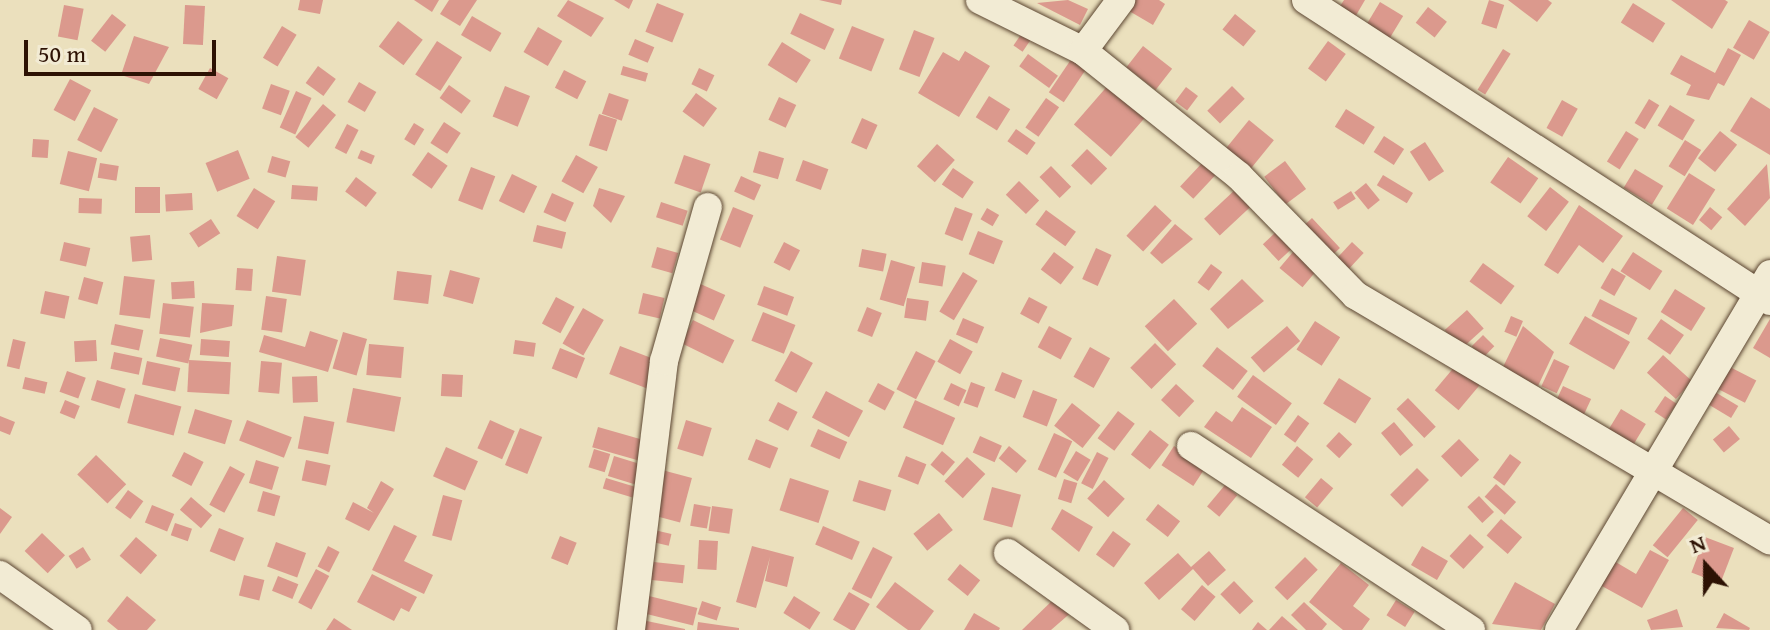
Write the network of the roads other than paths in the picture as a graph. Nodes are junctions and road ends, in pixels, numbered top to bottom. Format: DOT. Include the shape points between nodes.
graph roads {
  1 [pos="980,0"];
  2 [pos="1121,0"];
  3 [pos="1306,0"];
  4 [pos="1083,51"];
  5 [pos="708,207"];
  6 [pos="1765,289"];
  7 [pos="1191,446"];
  8 [pos="1649,470"];
  9 [pos="1770,540"];
  10 [pos="1008,553"];
  11 [pos="0,575"];
  12 [pos="78,630"];
  13 [pos="631,630"];
  14 [pos="1115,630"];
  15 [pos="1471,630"];
  16 [pos="1559,630"];
  1 -- 4 [label="street"];
  2 -- 4 [label="street"];
  3 -- 6 [label="street"];
  4 -- 8 [label="street" via="1239,176 1355,295"];
  5 -- 13 [label="street" via="664,361"];
  6 -- 8 [label="street"];
  7 -- 15 [label="street"];
  8 -- 9 [label="street"];
  8 -- 16 [label="street"];
  10 -- 14 [label="street"];
  11 -- 12 [label="street"];
}
